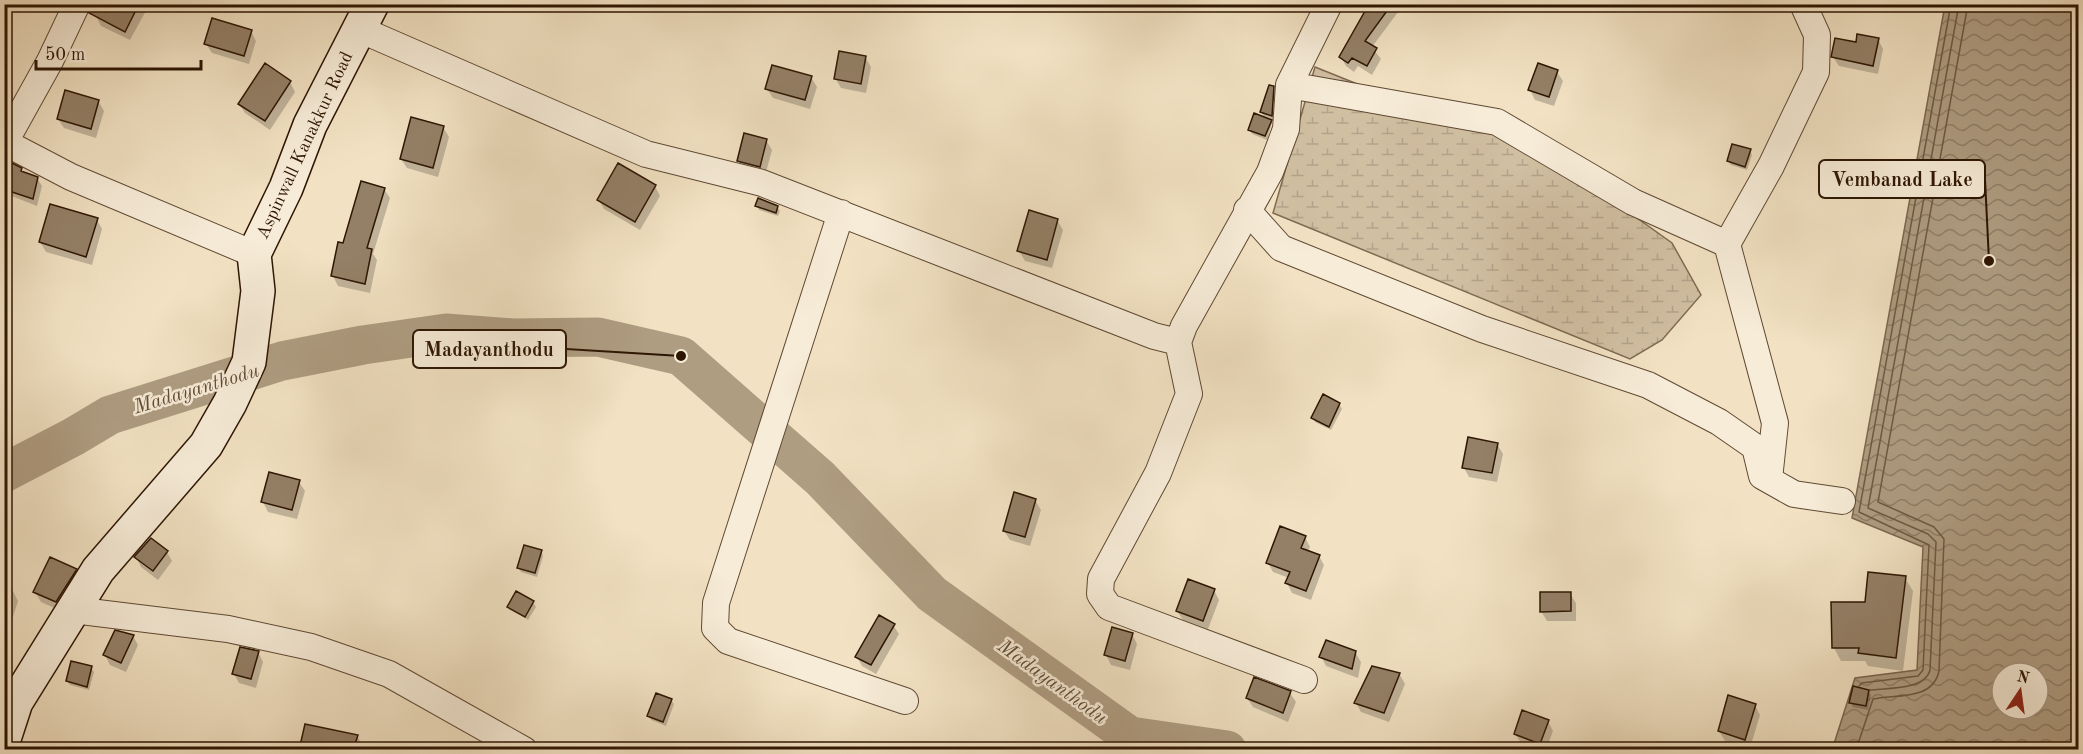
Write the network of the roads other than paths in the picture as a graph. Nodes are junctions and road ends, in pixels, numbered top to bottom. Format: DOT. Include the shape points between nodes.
graph roads {
  1 [pos="76,4"];
  2 [pos="1329,4"];
  3 [pos="1803,4"];
  4 [pos="366,17"];
  5 [pos="1289,85"];
  6 [pos="5,142"];
  7 [pos="1247,210"];
  8 [pos="841,213"];
  9 [pos="1727,244"];
  10 [pos="254,254"];
  11 [pos="1179,342"];
  12 [pos="1769,481"];
  13 [pos="1842,501"];
  14 [pos="73,610"];
  15 [pos="1304,680"];
  16 [pos="905,701"];
  17 [pos="4,739"];
  18 [pos="524,750"];
  1 -- 6 [label="street"];
  2 -- 5 [label="street"];
  3 -- 9 [label="street" via="1817,36 1816,72 1771,166"];
  4 -- 8 [label="street" via="646,154 762,183"];
  4 -- 10 [label="main road, Aspinwall Kanakkur Road" via="310,125 286,188"];
  5 -- 7 [label="street" via="1286,129 1270,172"];
  5 -- 9 [label="street" via="1497,122 1633,202"];
  6 -- 10 [label="street" via="71,177"];
  7 -- 11 [label="street"];
  7 -- 12 [label="street" via="1281,248 1482,329 1648,385 1709,416 1755,447 1762,476"];
  8 -- 11 [label="street" via="1154,336"];
  8 -- 16 [label="street" via="716,603 715,628 728,641"];
  9 -- 12 [label="street" via="1775,423"];
  10 -- 14 [label="main road, Aspinwall Kanakkur Road" via="258,291 249,362 230,403 206,445 98,570"];
  11 -- 15 [label="street" via="1189,394 1158,473 1101,579 1100,594 1109,607"];
  12 -- 13 [label="street" via="1794,494"];
  14 -- 17 [label="main road, Aspinwall Kanakkur Road" via="16,702"];
  14 -- 18 [label="street" via="228,629 311,647 389,675"];
}
